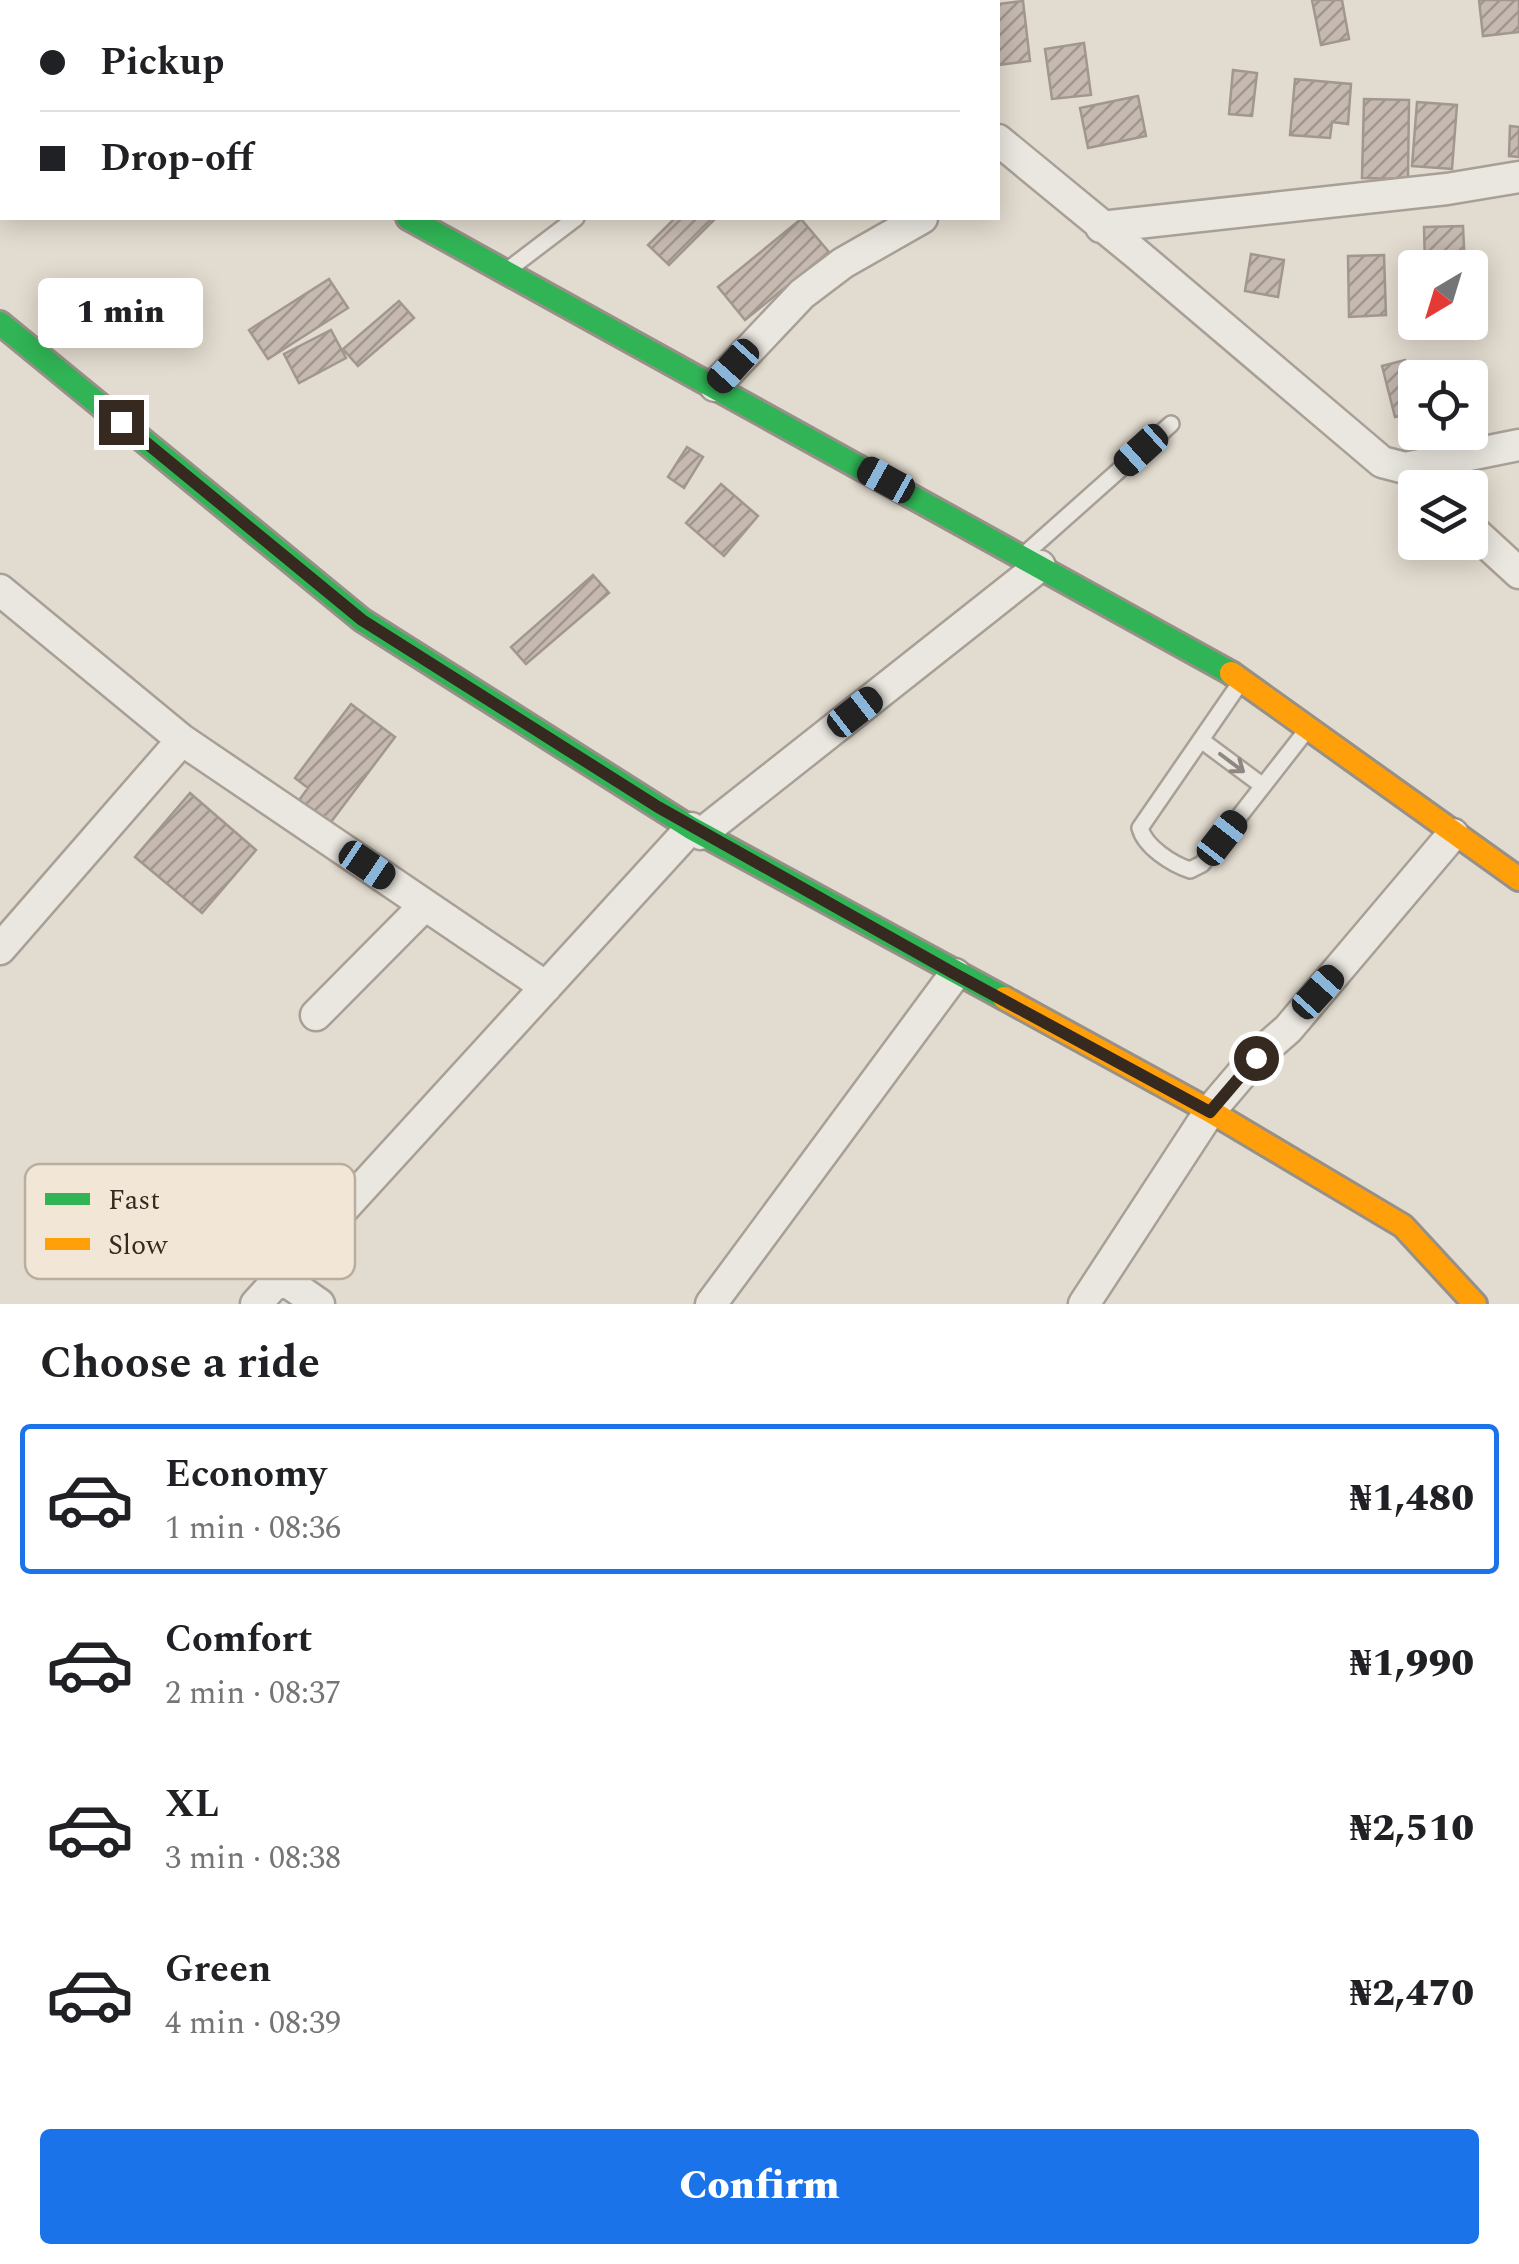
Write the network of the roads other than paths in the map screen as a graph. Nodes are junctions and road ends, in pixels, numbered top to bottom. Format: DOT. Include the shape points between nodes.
graph roads {
  1 [pos="1000,142"];
  2 [pos="1519,177"];
  3 [pos="412,220"];
  4 [pos="573,220"];
  5 [pos="919,220"];
  6 [pos="1101,228"];
  7 [pos="506,271"];
  8 [pos="0,323"];
  9 [pos="715,386"];
  10 [pos="1170,424"];
  11 [pos="1519,445"];
  12 [pos="1399,470"];
  13 [pos="1441,470"];
  14 [pos="1488,545"];
  15 [pos="1031,561"];
  16 [pos="1519,573"];
  17 [pos="0,590"];
  18 [pos="1243,680"];
  19 [pos="1309,727"];
  20 [pos="182,740"];
  21 [pos="1201,740"];
  22 [pos="1262,786"];
  23 [pos="696,831"];
  24 [pos="1453,834"];
  25 [pos="1519,879"];
  26 [pos="425,905"];
  27 [pos="0,949"];
  28 [pos="955,974"];
  29 [pos="546,986"];
  30 [pos="316,1015"];
  31 [pos="1210,1112"];
  32 [pos="355,1196"];
  33 [pos="279,1279"];
  34 [pos="281,1279"];
  35 [pos="256,1304"];
  36 [pos="318,1304"];
  37 [pos="712,1304"];
  38 [pos="1084,1304"];
  39 [pos="1476,1304"];
  1 -- 6 [label="street"];
  2 -- 6 [label="street"];
  3 -- 7 [label="street"];
  4 -- 7 [label="lane"];
  5 -- 9 [label="street" via="802,294"];
  6 -- 12 [label="street"];
  7 -- 9 [label="street"];
  8 -- 23 [label="street" via="362,620"];
  9 -- 15 [label="street"];
  10 -- 15 [label="lane"];
  11 -- 13 [label="street"];
  14 -- 16 [label="street"];
  15 -- 18 [label="street"];
  15 -- 23 [label="street"];
  17 -- 20 [label="street"];
  18 -- 19 [label="street"];
  18 -- 21 [label="lane"];
  19 -- 22 [label="lane"];
  19 -- 24 [label="street"];
  20 -- 26 [label="street"];
  20 -- 27 [label="street"];
  21 -- 22 [label="lane, one-way"];
  21 -- 22 [label="lane" via="1140,828 1143,839 1178,866 1202,864"];
  23 -- 28 [label="street"];
  23 -- 29 [label="street"];
  24 -- 25 [label="street"];
  24 -- 31 [label="street"];
  26 -- 29 [label="street"];
  26 -- 30 [label="street"];
  28 -- 31 [label="street"];
  28 -- 37 [label="street"];
  29 -- 32 [label="street"];
  31 -- 38 [label="street"];
  31 -- 39 [label="street" via="1402,1226"];
  33 -- 35 [label="street"];
  34 -- 36 [label="street"];
}
